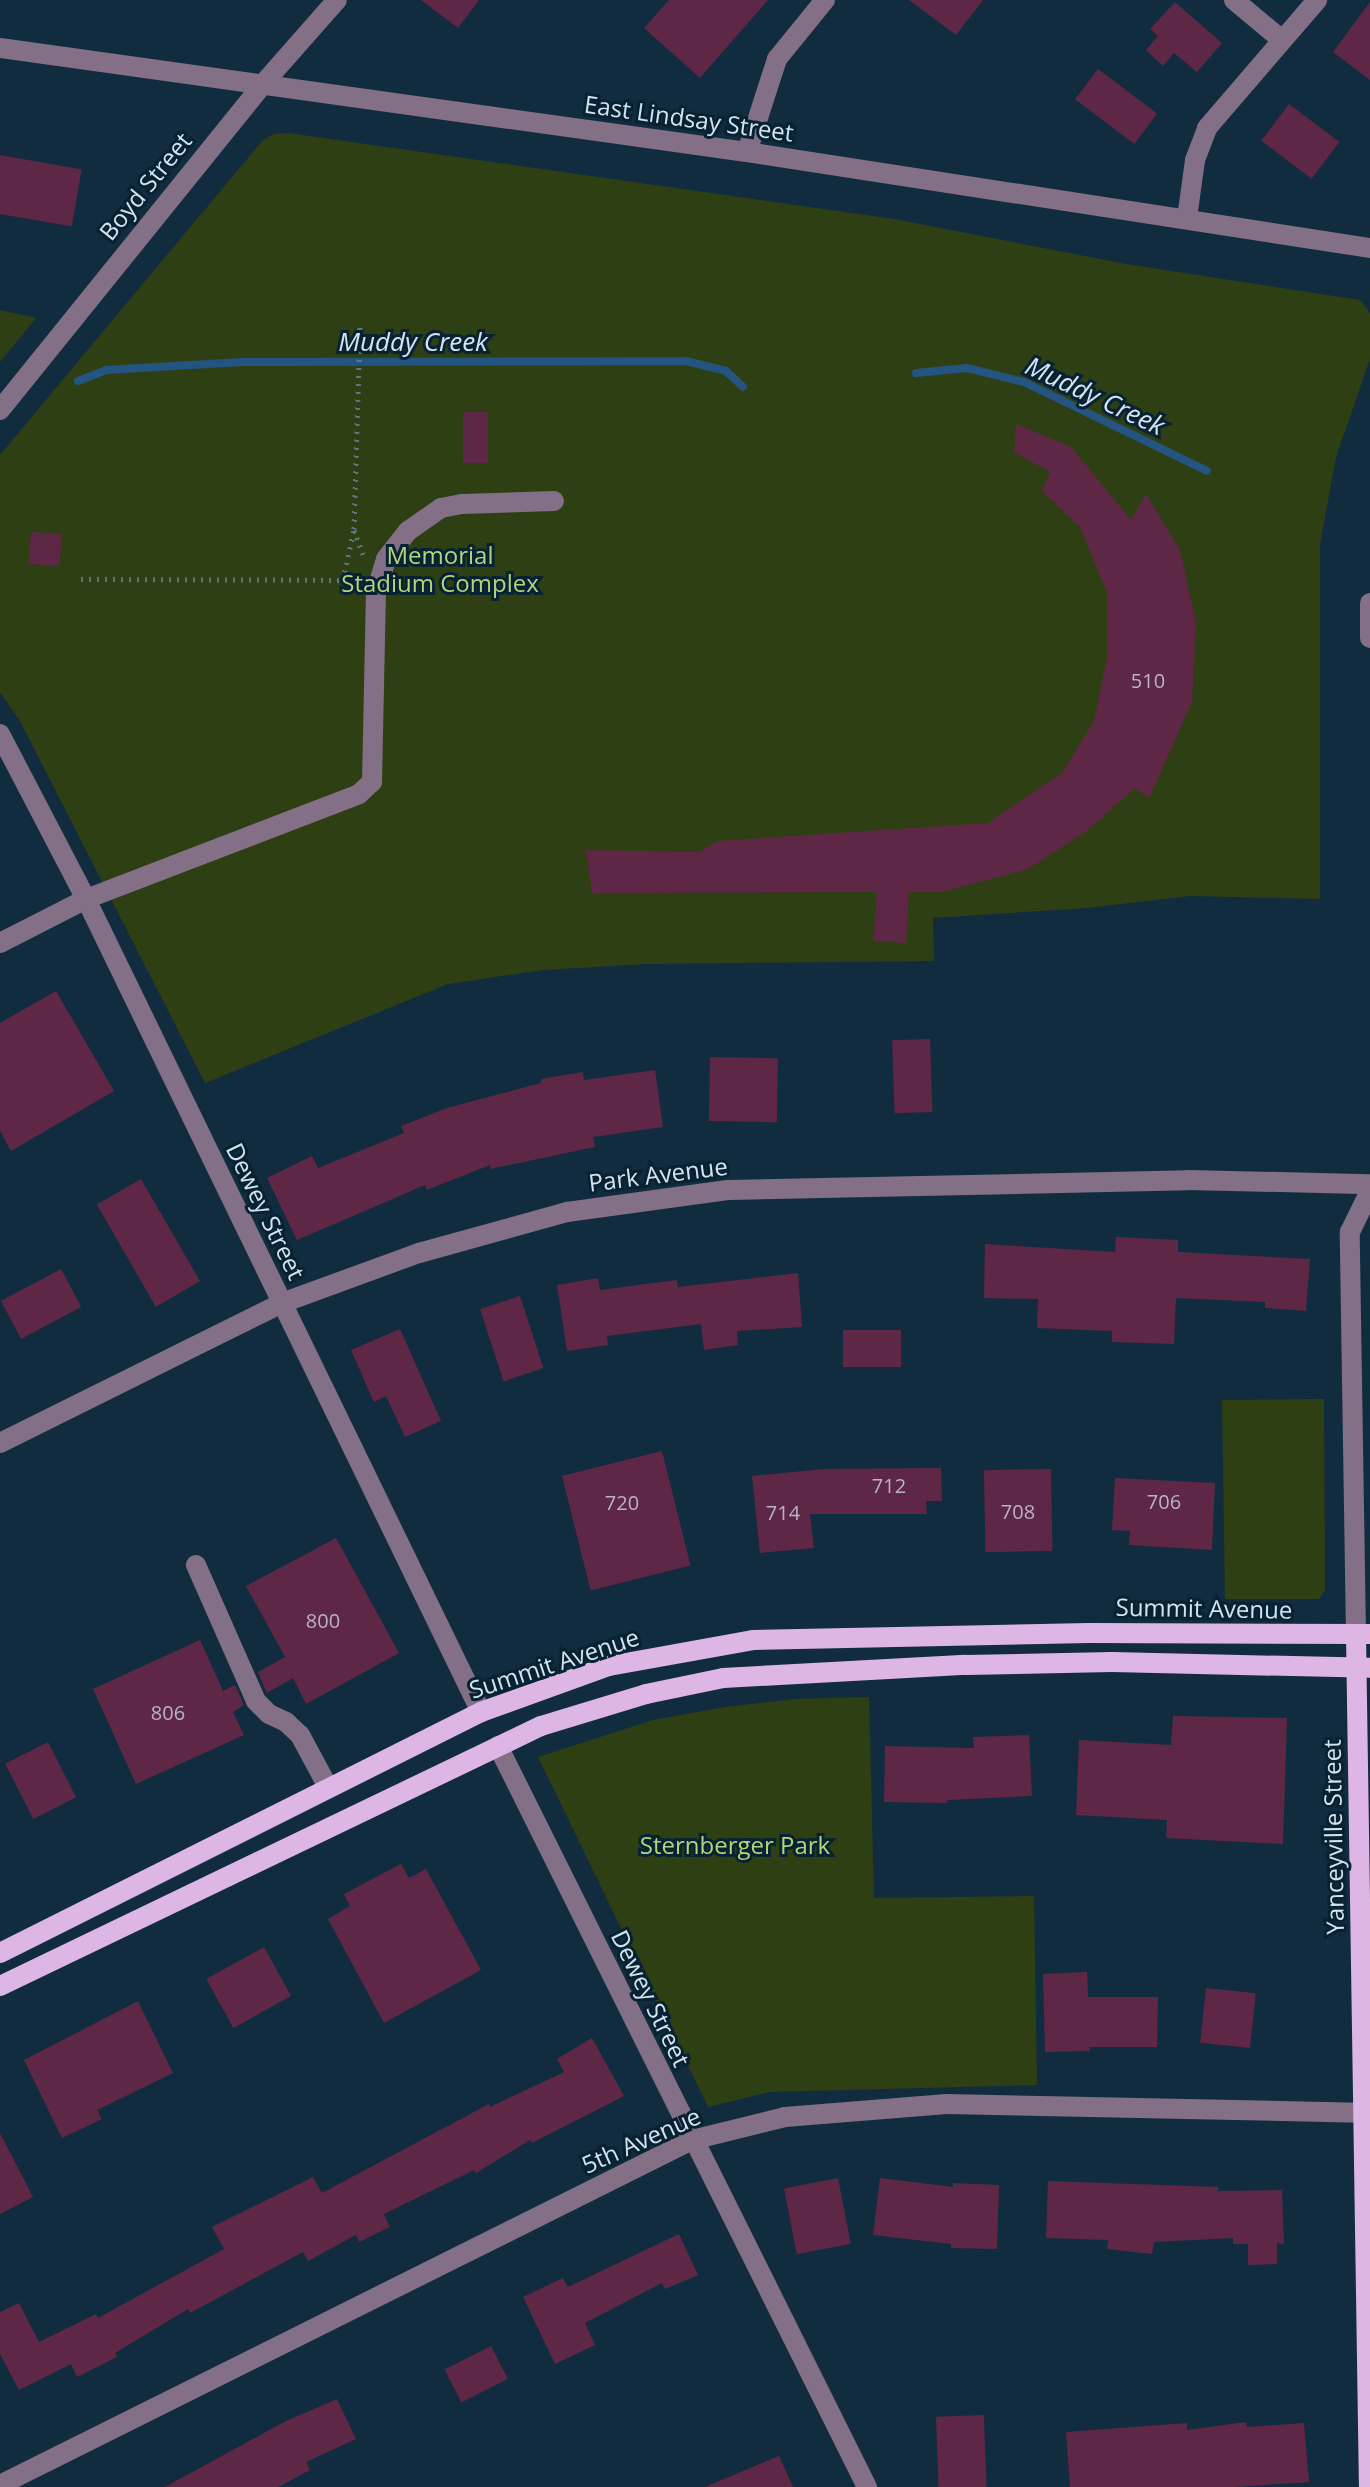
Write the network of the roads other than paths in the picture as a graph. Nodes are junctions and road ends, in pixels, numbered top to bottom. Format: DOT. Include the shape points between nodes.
graph roads {
  1 [pos="337,0"];
  2 [pos="825,0"];
  3 [pos="1234,0"];
  4 [pos="1317,0"];
  5 [pos="1282,40"];
  6 [pos="0,48"];
  7 [pos="262,85"];
  8 [pos="747,152"];
  9 [pos="1187,218"];
  10 [pos="1370,248"];
  11 [pos="0,410"];
  12 [pos="554,501"];
  13 [pos="1370,603"];
  14 [pos="1370,638"];
  15 [pos="0,734"];
  16 [pos="86,899"];
  17 [pos="0,943"];
  18 [pos="1370,1184"];
  19 [pos="1370,1191"];
  20 [pos="282,1303"];
  21 [pos="0,1443"];
  22 [pos="196,1565"];
  23 [pos="1363,1634"];
  24 [pos="1363,1668"];
  25 [pos="481,1712"];
  26 [pos="498,1746"];
  27 [pos="328,1787"];
  28 [pos="0,1953"];
  29 [pos="0,1986"];
  30 [pos="1367,2113"];
  31 [pos="692,2140"];
  32 [pos="0,2485"];
  33 [pos="867,2487"];
  34 [pos="1369,2487"];
  1 -- 7 [label="street, Boyd Street"];
  2 -- 8 [label="street" via="777,59"];
  3 -- 5 [label="street"];
  4 -- 5 [label="street"];
  5 -- 9 [label="street" via="1207,128 1195,160"];
  6 -- 7 [label="street, East Lindsay Street"];
  7 -- 8 [label="street, East Lindsay Street"];
  7 -- 11 [label="street, Boyd Street"];
  8 -- 9 [label="street, East Lindsay Street"];
  9 -- 10 [label="street, East Lindsay Street"];
  12 -- 16 [label="street" via="441,508 408,531 386,559 376,592 372,782 359,794"];
  13 -- 14 [label="street"];
  15 -- 16 [label="street, Dewey Street"];
  16 -- 17 [label="street"];
  16 -- 20 [label="street, Dewey Street"];
  18 -- 20 [label="street, Park Avenue" via="1188,1180 699,1192 567,1212 419,1253"];
  19 -- 23 [label="street, Yanceyville Street" via="1350,1232"];
  20 -- 21 [label="street, Park Avenue"];
  20 -- 25 [label="street, Dewey Street"];
  22 -- 27 [label="street" via="256,1701 300,1735"];
  23 -- 24 [label="main road, Yanceyville Street"];
  23 -- 25 [label="main road, Summit Avenue" via="753,1640 609,1666"];
  24 -- 26 [label="main road" via="1043,1663 723,1678 601,1706"];
  24 -- 30 [label="main road, Yanceyville Street"];
  25 -- 27 [label="main road, Summit Avenue"];
  26 -- 29 [label="main road"];
  26 -- 31 [label="street, Dewey Street"];
  27 -- 28 [label="main road, Summit Avenue"];
  30 -- 31 [label="street, 5th Avenue" via="946,2104 805,2114"];
  30 -- 34 [label="main road, Yanceyville Street"];
  31 -- 32 [label="street, 5th Avenue"];
  31 -- 33 [label="street, Dewey Street"];
}
